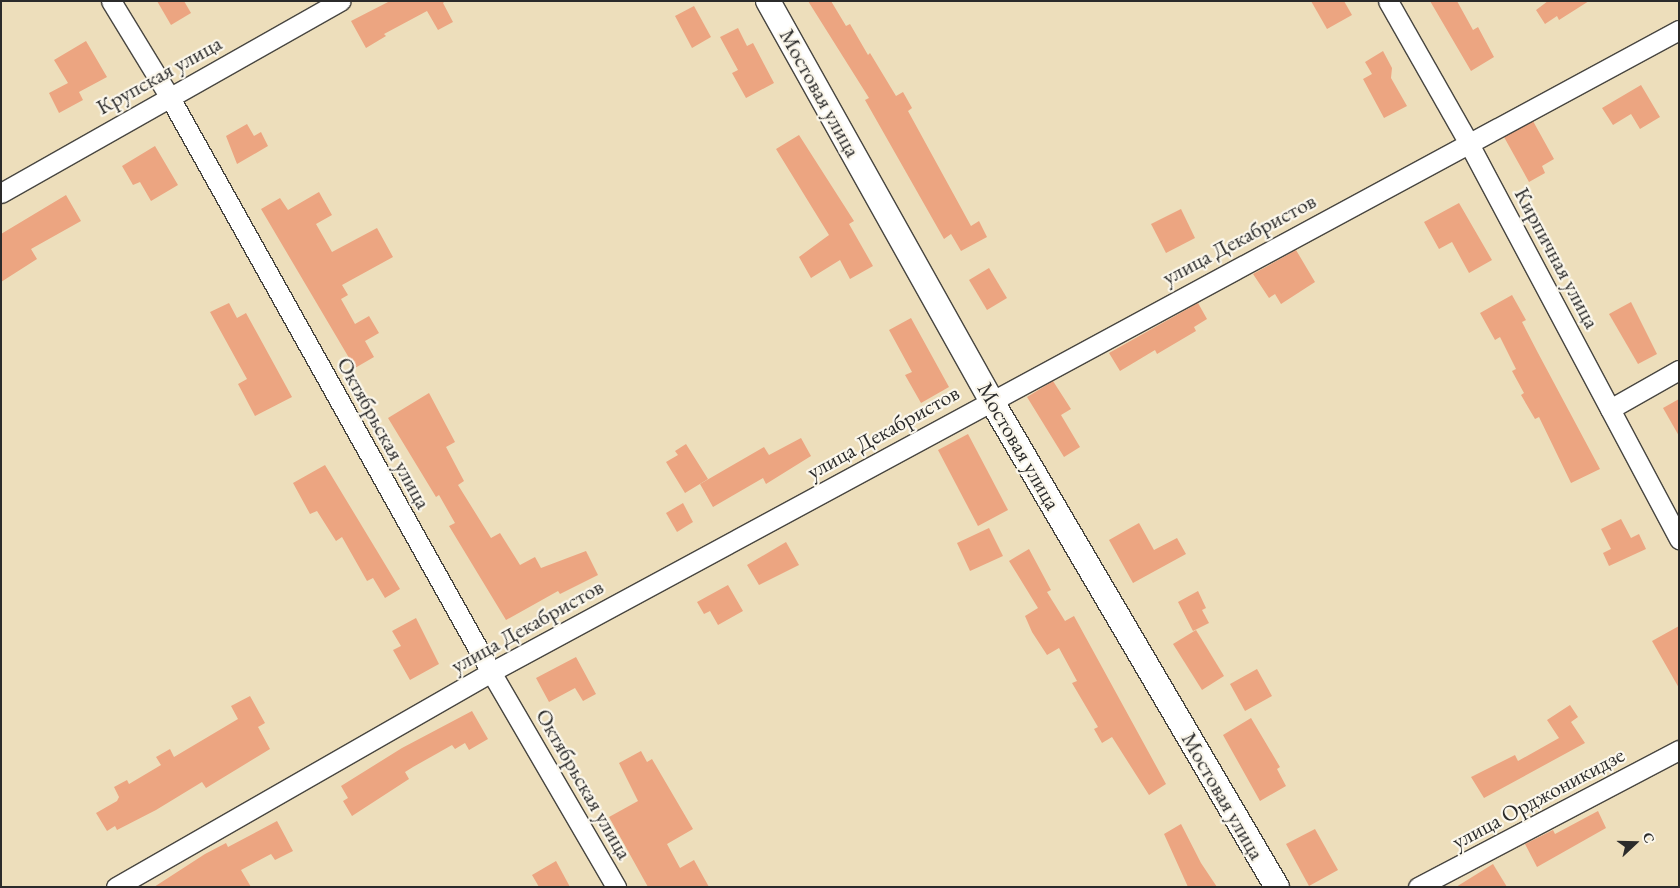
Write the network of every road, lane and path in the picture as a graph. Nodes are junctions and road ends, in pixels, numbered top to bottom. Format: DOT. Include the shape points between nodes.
graph roads {
  1 [pos="111,1"];
  2 [pos="342,1"];
  3 [pos="768,1"];
  4 [pos="1388,1"];
  5 [pos="1679,30"];
  6 [pos="169,96"];
  7 [pos="1468,142"];
  8 [pos="1,194"];
  9 [pos="1679,370"];
  10 [pos="991,400"];
  11 [pos="1610,409"];
  12 [pos="1679,539"];
  13 [pos="490,672"];
  14 [pos="1679,750"];
  15 [pos="116,887"];
  16 [pos="616,887"];
  17 [pos="1277,887"];
  18 [pos="1418,887"];
  1 -- 6 [label="street, Октябрьская улица"];
  2 -- 6 [label="street, Крупская улица"];
  3 -- 10 [label="street, Мостовая улица"];
  4 -- 7 [label="street, Кирпичная улица"];
  5 -- 7 [label="street, улица Декабристов"];
  6 -- 8 [label="street, Крупская улица"];
  6 -- 13 [label="street, Октябрьская улица"];
  7 -- 10 [label="street, улица Декабристов"];
  7 -- 11 [label="street, Кирпичная улица"];
  9 -- 11 [label="street"];
  10 -- 13 [label="street, улица Декабристов"];
  10 -- 17 [label="street, Мостовая улица"];
  11 -- 12 [label="street, Кирпичная улица"];
  13 -- 15 [label="street, улица Декабристов"];
  13 -- 16 [label="street, Октябрьская улица"];
  14 -- 18 [label="street, улица Орджоникидзе"];
}
